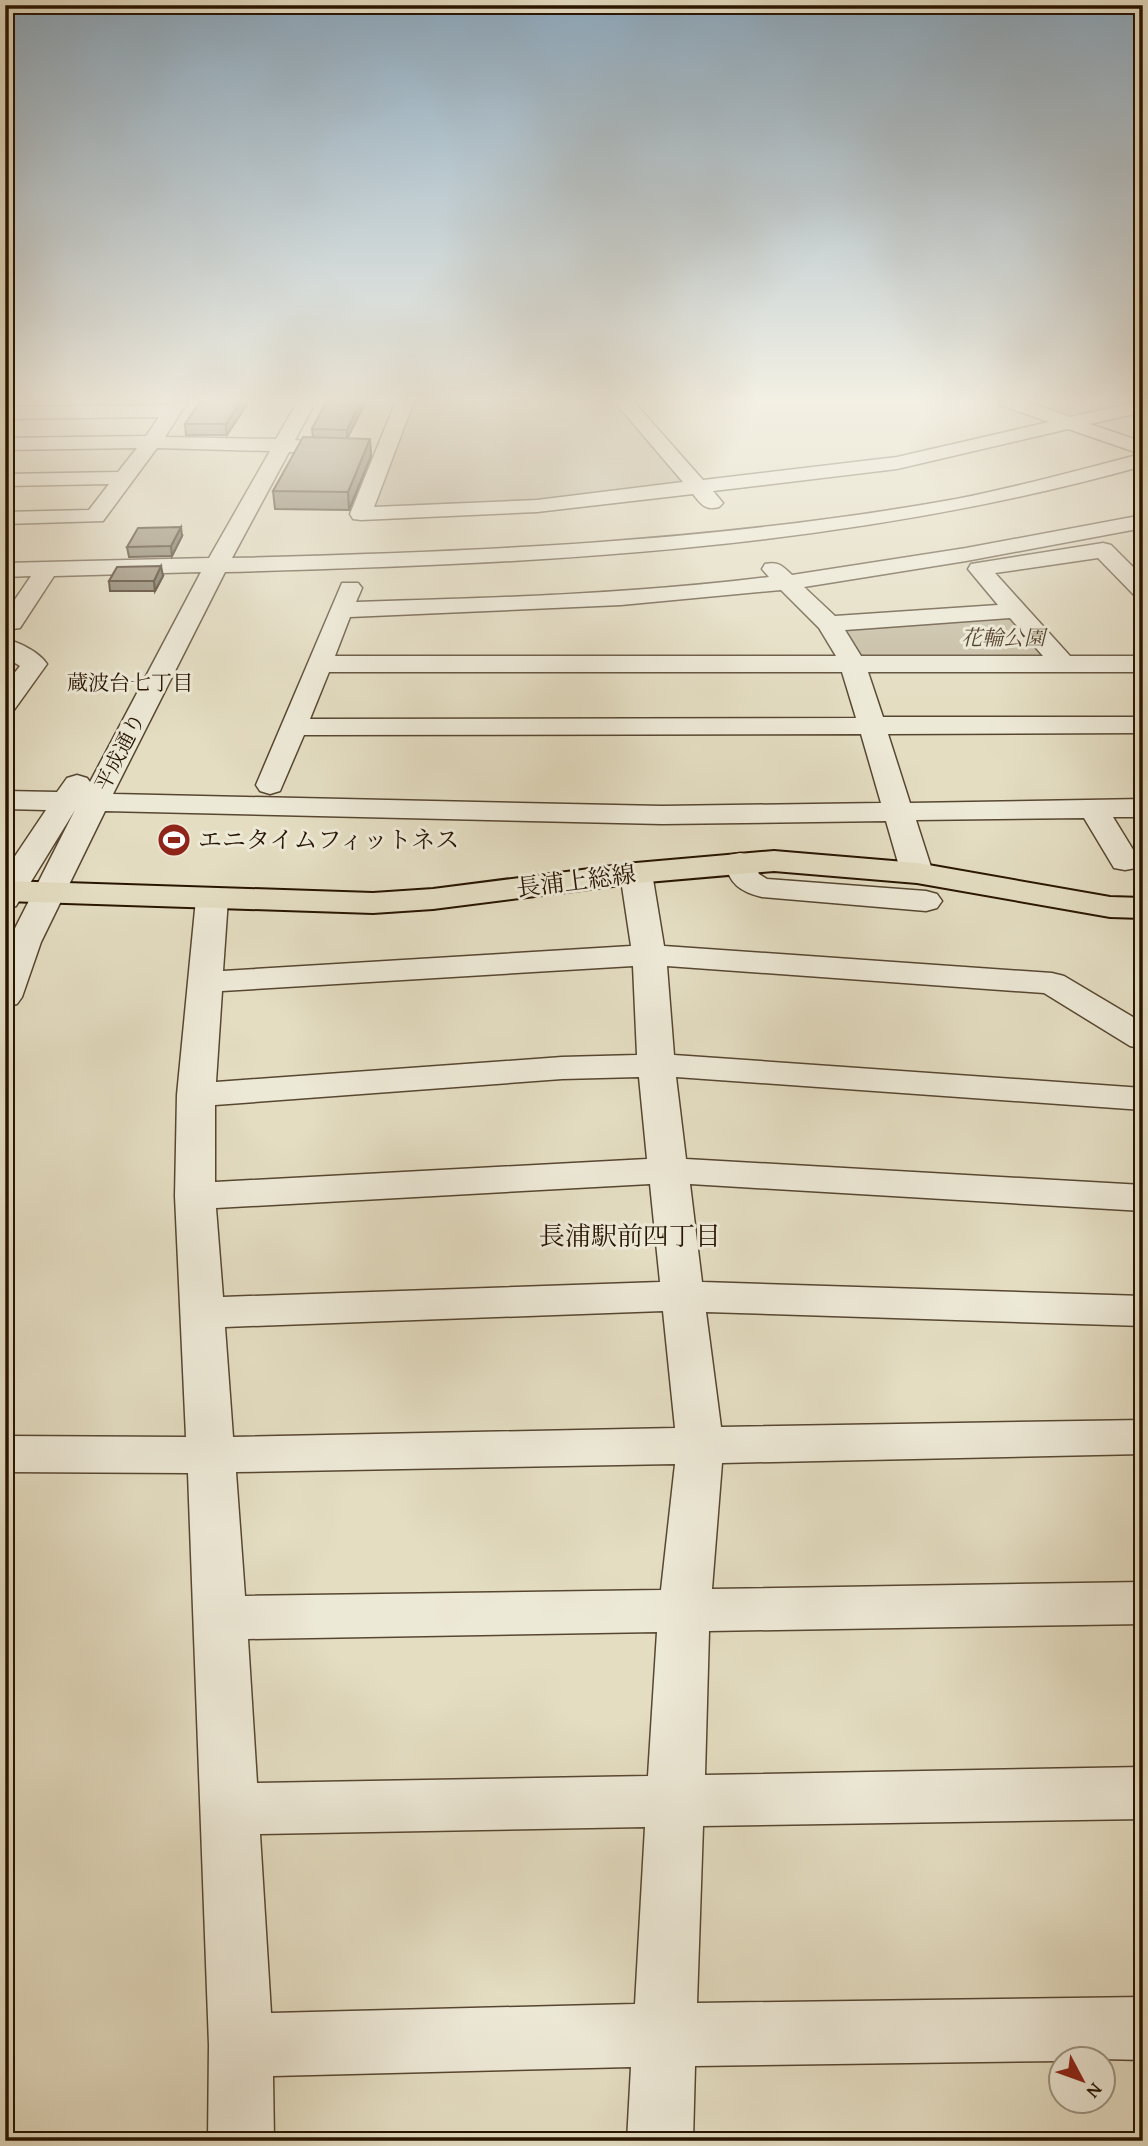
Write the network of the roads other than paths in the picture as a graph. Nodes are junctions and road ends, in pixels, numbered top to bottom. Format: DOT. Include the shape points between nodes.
graph roads {
  1 [pos="106,501"];
  2 [pos="243,501"];
  3 [pos="366,501"];
  4 [pos="584,501"];
  5 [pos="710,501"];
  6 [pos="969,501"];
  7 [pos="5,518"];
  8 [pos="1143,521"];
  9 [pos="740,536"];
  10 [pos="362,560"];
  11 [pos="206,566"];
  12 [pos="47,569"];
  13 [pos="5,570"];
  14 [pos="787,583"];
  15 [pos="1143,591"];
  16 [pos="340,610"];
  17 [pos="1013,611"];
  18 [pos="5,623"];
  19 [pos="829,624"];
  20 [pos="5,646"];
  21 [pos="320,664"];
  22 [pos="853,664"];
  23 [pos="1063,664"];
  24 [pos="1143,664"];
  25 [pos="5,704"];
  26 [pos="1143,725"];
  27 [pos="873,726"];
  28 [pos="293,727"];
  29 [pos="5,779"];
  30 [pos="270,785"];
  31 [pos="1143,790"];
  32 [pos="86,792"];
  33 [pos="5,800"];
  34 [pos="896,800"];
  35 [pos="1093,808"];
  36 [pos="1143,808"];
  37 [pos="1125,861"];
  38 [pos="636,873"];
  39 [pos="922,887"];
  40 [pos="51,891"];
  41 [pos="6,894"];
  42 [pos="212,899"];
  43 [pos="1143,908"];
  44 [pos="649,955"];
  45 [pos="206,982"];
  46 [pos="5,997"];
  47 [pos="1143,1038"];
  48 [pos="656,1065"];
  49 [pos="196,1095"];
  50 [pos="1143,1099"];
  51 [pos="670,1170"];
  52 [pos="195,1196"];
  53 [pos="1143,1198"];
  54 [pos="681,1296"];
  55 [pos="1143,1311"];
  56 [pos="202,1313"];
  57 [pos="1143,1437"];
  58 [pos="700,1446"];
  59 [pos="5,1454"];
  60 [pos="209,1455"];
  61 [pos="1143,1603"];
  62 [pos="684,1610"];
  63 [pos="221,1618"];
  64 [pos="1143,1793"];
  65 [pos="676,1802"];
  66 [pos="229,1809"];
  67 [pos="1143,2028"];
  68 [pos="665,2035"];
  69 [pos="241,2045"];
  70 [pos="241,2141"];
  71 [pos="660,2141"];
  1 -- 7 [label="street" via="95,516"];
  2 -- 11 [label="street, 平成通り"];
  3 -- 4 [label="street" via="361,514"];
  5 -- 9 [label="street"];
  6 -- 9 [label="street"];
  8 -- 14 [label="street"];
  9 -- 10 [label="street" via="564,551"];
  9 -- 14 [label="street"];
  10 -- 11 [label="street"];
  10 -- 16 [label="street"];
  11 -- 12 [label="street"];
  11 -- 32 [label="street, 平成通り"];
  12 -- 13 [label="street"];
  12 -- 18 [label="street" via="11,623"];
  14 -- 16 [label="street" via="548,604"];
  14 -- 19 [label="street"];
  15 -- 17 [label="street" via="1102,550 979,569"];
  16 -- 21 [label="street"];
  17 -- 19 [label="street"];
  17 -- 23 [label="street"];
  19 -- 22 [label="street"];
  20 -- 25 [label="street" via="34,664"];
  21 -- 22 [label="street"];
  21 -- 28 [label="street"];
  22 -- 23 [label="street"];
  22 -- 27 [label="street"];
  23 -- 24 [label="street"];
  26 -- 27 [label="street"];
  27 -- 28 [label="street"];
  27 -- 34 [label="street"];
  28 -- 30 [label="street"];
  29 -- 32 [label="street"];
  30 -- 32 [label="street"];
  30 -- 34 [label="street"];
  31 -- 34 [label="street"];
  32 -- 33 [label="street"];
  32 -- 34 [label="street" via="662,815"];
  32 -- 40 [label="street, 平成通り"];
  32 -- 41 [label="street, 平成通り"];
  34 -- 35 [label="street"];
  34 -- 39 [label="street"];
  35 -- 36 [label="street"];
  35 -- 37 [label="street"];
  38 -- 39 [label="main road, 長浦上総線" via="774,860 872,882"];
  38 -- 42 [label="main road, 長浦上総線" via="373,903"];
  38 -- 44 [label="street"];
  39 -- 43 [label="main road, 長浦上総線"];
  40 -- 41 [label="main road, 長浦上総線"];
  40 -- 42 [label="main road, 長浦上総線"];
  40 -- 46 [label="street, 平成通り" via="24,942"];
  42 -- 45 [label="street"];
  44 -- 45 [label="street"];
  44 -- 47 [label="street" via="1052,983"];
  44 -- 48 [label="street"];
  45 -- 49 [label="street"];
  48 -- 49 [label="street"];
  48 -- 50 [label="street"];
  48 -- 51 [label="street"];
  49 -- 52 [label="street"];
  51 -- 52 [label="street"];
  51 -- 53 [label="street"];
  51 -- 54 [label="street"];
  52 -- 56 [label="street"];
  54 -- 55 [label="street"];
  54 -- 56 [label="street"];
  54 -- 58 [label="street"];
  56 -- 60 [label="street"];
  57 -- 58 [label="street"];
  58 -- 60 [label="street"];
  58 -- 62 [label="street"];
  59 -- 60 [label="street"];
  60 -- 63 [label="street"];
  61 -- 62 [label="street"];
  62 -- 63 [label="street"];
  62 -- 65 [label="street"];
  63 -- 66 [label="street"];
  64 -- 65 [label="street"];
  65 -- 66 [label="street"];
  65 -- 68 [label="street"];
  66 -- 69 [label="street"];
  67 -- 68 [label="street"];
  68 -- 69 [label="street"];
  68 -- 71 [label="street"];
  69 -- 70 [label="street"];
}
